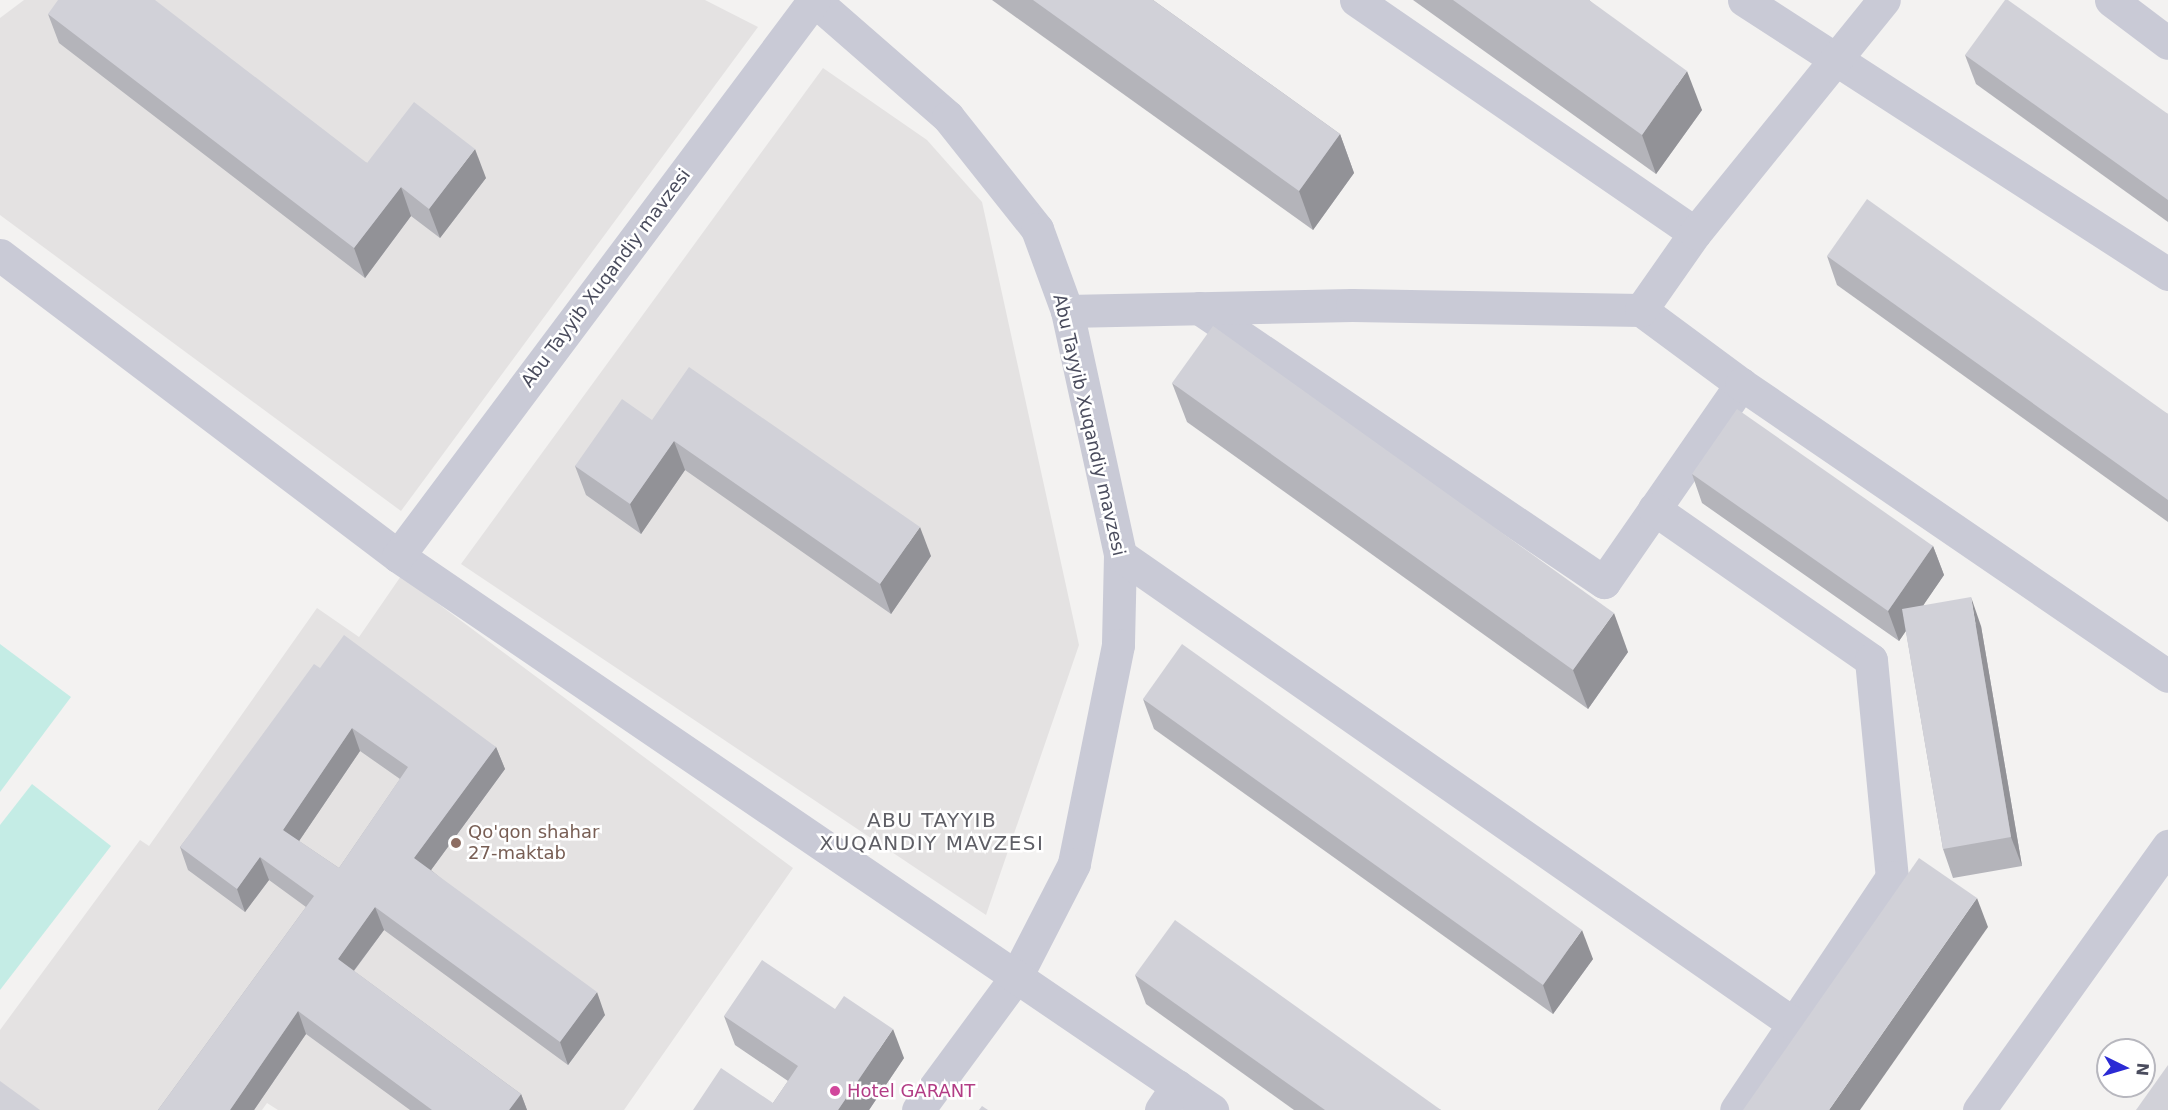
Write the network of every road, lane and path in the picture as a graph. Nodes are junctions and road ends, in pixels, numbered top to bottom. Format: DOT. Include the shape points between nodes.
graph roads {
  1 [pos="814,0"];
  2 [pos="1356,0"];
  3 [pos="1744,0"];
  4 [pos="1884,0"];
  5 [pos="2111,0"];
  6 [pos="2168,43"];
  7 [pos="1835,60"];
  8 [pos="1695,233"];
  9 [pos="0,255"];
  10 [pos="2168,274"];
  11 [pos="1199,308"];
  12 [pos="1641,310"];
  13 [pos="1067,311"];
  14 [pos="1741,384"];
  15 [pos="1654,509"];
  16 [pos="1120,555"];
  17 [pos="398,556"];
  18 [pos="2168,676"];
  19 [pos="2168,846"];
  20 [pos="1016,977"];
  21 [pos="1794,1024"];
  22 [pos="1169,1098"];
  23 [pos="918,1110"];
  24 [pos="1212,1110"];
  25 [pos="1736,1110"];
  26 [pos="1979,1110"];
  1 -- 13 [label="street, Abu Tayyib Xuqandiy mavzesi" via="948,117 1037,230"];
  1 -- 17 [label="street, Abu Tayyib Xuqandiy mavzesi"];
  2 -- 8 [label="street"];
  3 -- 7 [label="street"];
  4 -- 7 [label="street"];
  5 -- 6 [label="street"];
  7 -- 8 [label="street"];
  7 -- 10 [label="street"];
  8 -- 12 [label="street"];
  9 -- 17 [label="street"];
  11 -- 12 [label="street" via="1353,305"];
  11 -- 13 [label="street"];
  11 -- 15 [label="street" via="1604,582"];
  12 -- 14 [label="street"];
  13 -- 16 [label="street, Abu Tayyib Xuqandiy mavzesi"];
  14 -- 15 [label="street"];
  14 -- 18 [label="street"];
  15 -- 21 [label="street" via="1871,660 1892,877"];
  16 -- 20 [label="street, Abu Tayyib Xuqandiy mavzesi" via="1118,645 1074,864"];
  16 -- 21 [label="street"];
  17 -- 20 [label="street"];
  19 -- 26 [label="street"];
  20 -- 22 [label="street"];
  20 -- 23 [label="street, Abu Tayyib Xuqandiy mavzesi"];
  21 -- 25 [label="street"];
  22 -- 24 [label="street"];
}
